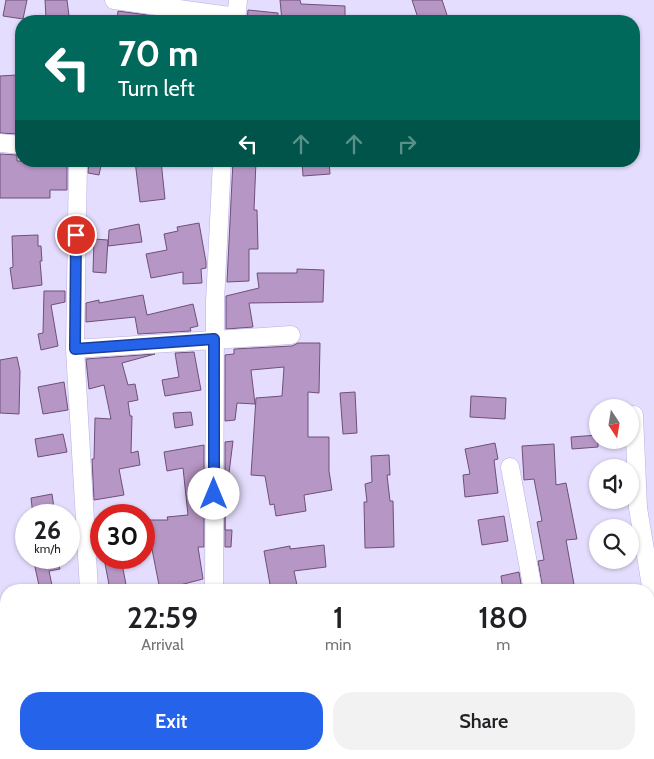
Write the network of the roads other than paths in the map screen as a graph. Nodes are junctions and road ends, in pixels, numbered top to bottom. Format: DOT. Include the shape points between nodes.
graph roads {
  1 [pos="114,0"];
  2 [pos="146,3"];
  3 [pos="237,13"];
  4 [pos="0,143"];
  5 [pos="15,144"];
  6 [pos="78,167"];
  7 [pos="222,167"];
  8 [pos="291,335"];
  9 [pos="214,339"];
  10 [pos="75,349"];
  11 [pos="635,449"];
  12 [pos="510,467"];
  13 [pos="89,584"];
  14 [pos="214,584"];
  15 [pos="532,584"];
  16 [pos="651,584"];
  1 -- 2 [label="street"];
  2 -- 3 [label="street"];
  4 -- 5 [label="street"];
  6 -- 10 [label="street"];
  7 -- 9 [label="street"];
  8 -- 9 [label="street"];
  9 -- 10 [label="street"];
  9 -- 14 [label="street"];
  10 -- 13 [label="street"];
  11 -- 16 [label="street" via="638,508"];
  12 -- 15 [label="street"];
}
